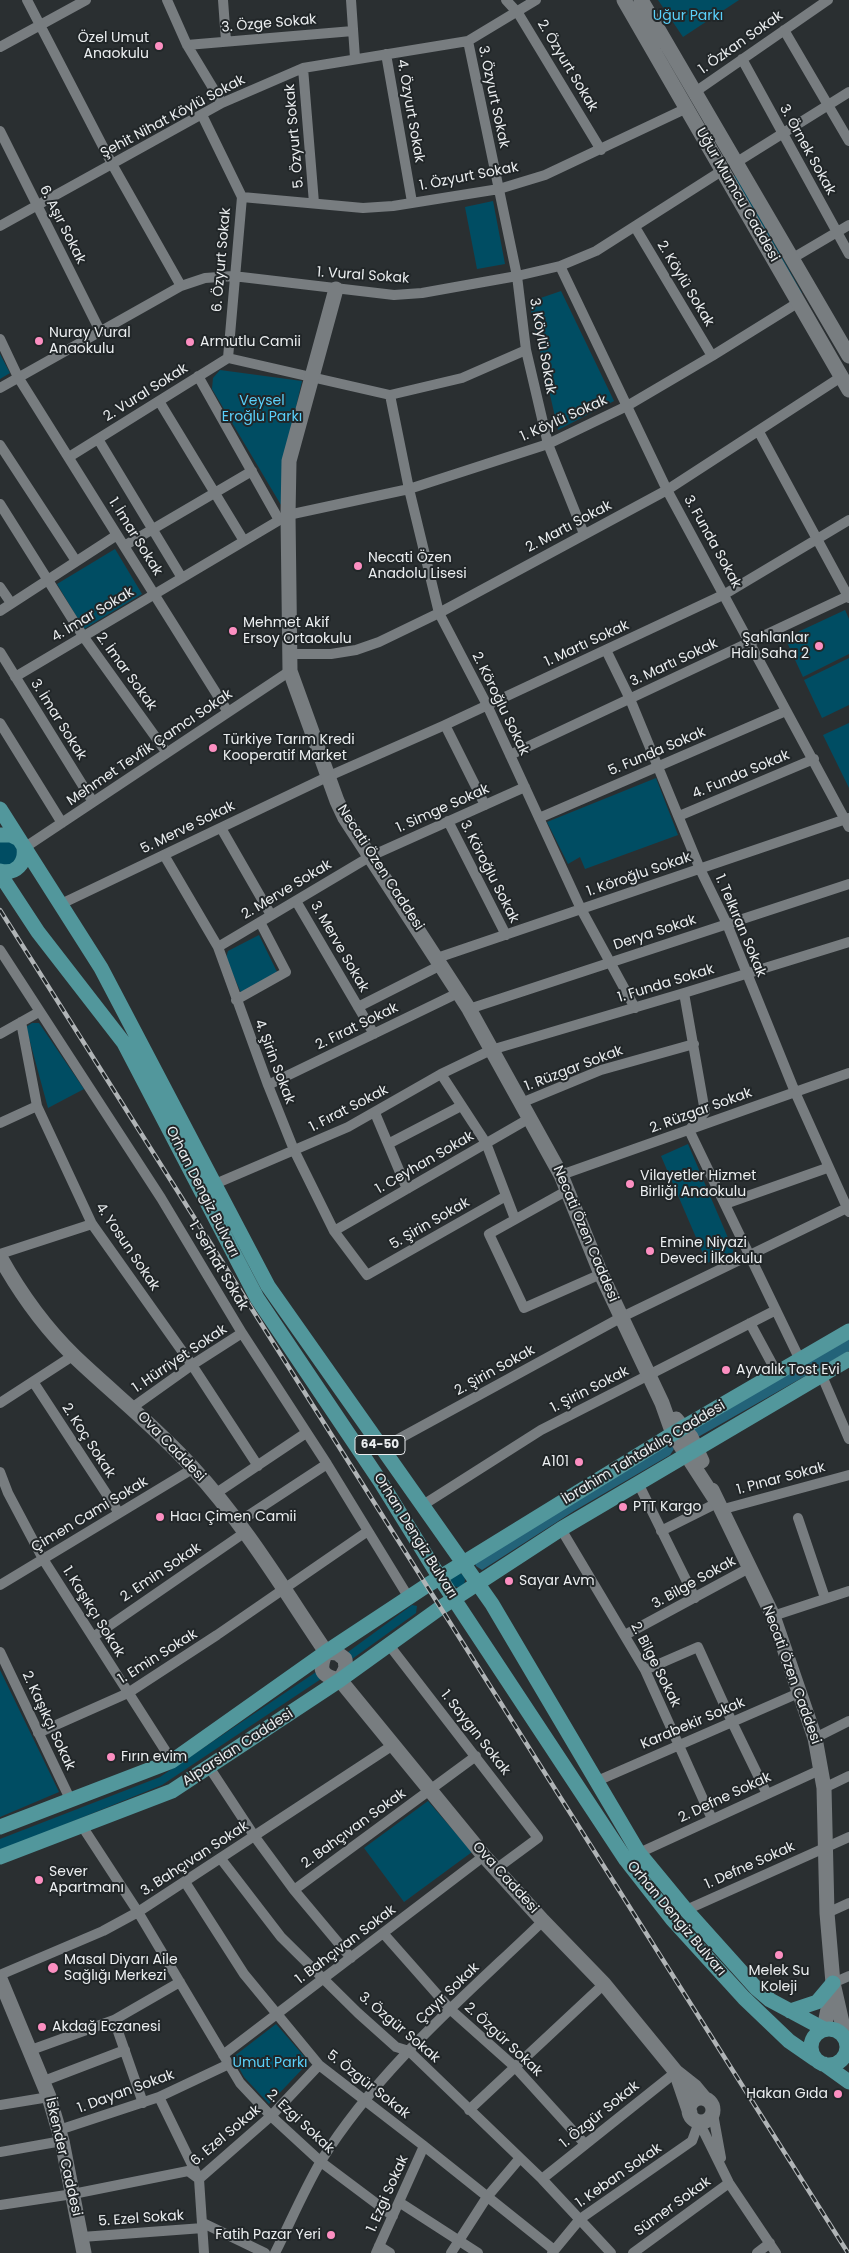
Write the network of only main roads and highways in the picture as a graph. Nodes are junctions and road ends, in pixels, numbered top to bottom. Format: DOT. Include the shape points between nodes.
graph roads {
  1 [pos="0,808"];
  2 [pos="0,835"];
  3 [pos="22,843"];
  4 [pos="0,873"];
  5 [pos="849,1331"];
  6 [pos="849,1359"];
  7 [pos="463,1563"];
  8 [pos="440,1578"];
  9 [pos="478,1584"];
  10 [pos="455,1599"];
  11 [pos="0,1827"];
  12 [pos="0,1857"];
  13 [pos="833,1983"];
  14 [pos="790,2011"];
  15 [pos="824,2029"];
  16 [pos="847,2042"];
  17 [pos="820,2061"];
  18 [pos="849,2082"];
  1 -- 3 [label="main road, Orhan Dengiz Bulvarı / 64-50"];
  2 -- 3 [label="main road" via="11,834"];
  3 -- 4 [label="main road, Orhan Dengiz Bulvarı / 64-50" via="24,859 18,868"];
  3 -- 7 [label="main road, Orhan Dengiz Bulvarı / 64-50" via="101,968 268,1286"];
  4 -- 8 [label="main road, Orhan Dengiz Bulvarı / 64-50" via="38,932 124,1043 257,1298 380,1481"];
  5 -- 7 [label="main road, İbrahim Tahtakılıç Caddesi" via="679,1430"];
  6 -- 9 [label="main road, İbrahim Tahtakılıç Caddesi" via="561,1529"];
  7 -- 8 [label="main road, İbrahim Tahtakılıç Caddesi"];
  7 -- 9 [label="main road, Orhan Dengiz Bulvarı / 64-50"];
  8 -- 10 [label="main road, Orhan Dengiz Bulvarı / 64-50"];
  8 -- 11 [label="main road, Alparslan Caddesi" via="326,1652 172,1761"];
  9 -- 10 [label="main road, İbrahim Tahtakılıç Caddesi"];
  9 -- 14 [label="main road, Orhan Dengiz Bulvarı / 64-50" via="639,1853 756,1988"];
  10 -- 12 [label="main road, Alparslan Caddesi" via="172,1791"];
  10 -- 17 [label="main road, Orhan Dengiz Bulvarı / 64-50" via="626,1860 666,1911 766,2021"];
  13 -- 14 [label="main road" via="817,2002"];
  14 -- 15 [label="main road, Orhan Dengiz Bulvarı / 64-50"];
  15 -- 16 [label="main road, Orhan Dengiz Bulvarı / 64-50" via="839,2032"];
  15 -- 17 [label="main road" via="811,2041 812,2054"];
  16 -- 17 [label="main road" via="844,2056 835,2064"];
  17 -- 18 [label="main road, Orhan Dengiz Bulvarı / 64-50"];
}
